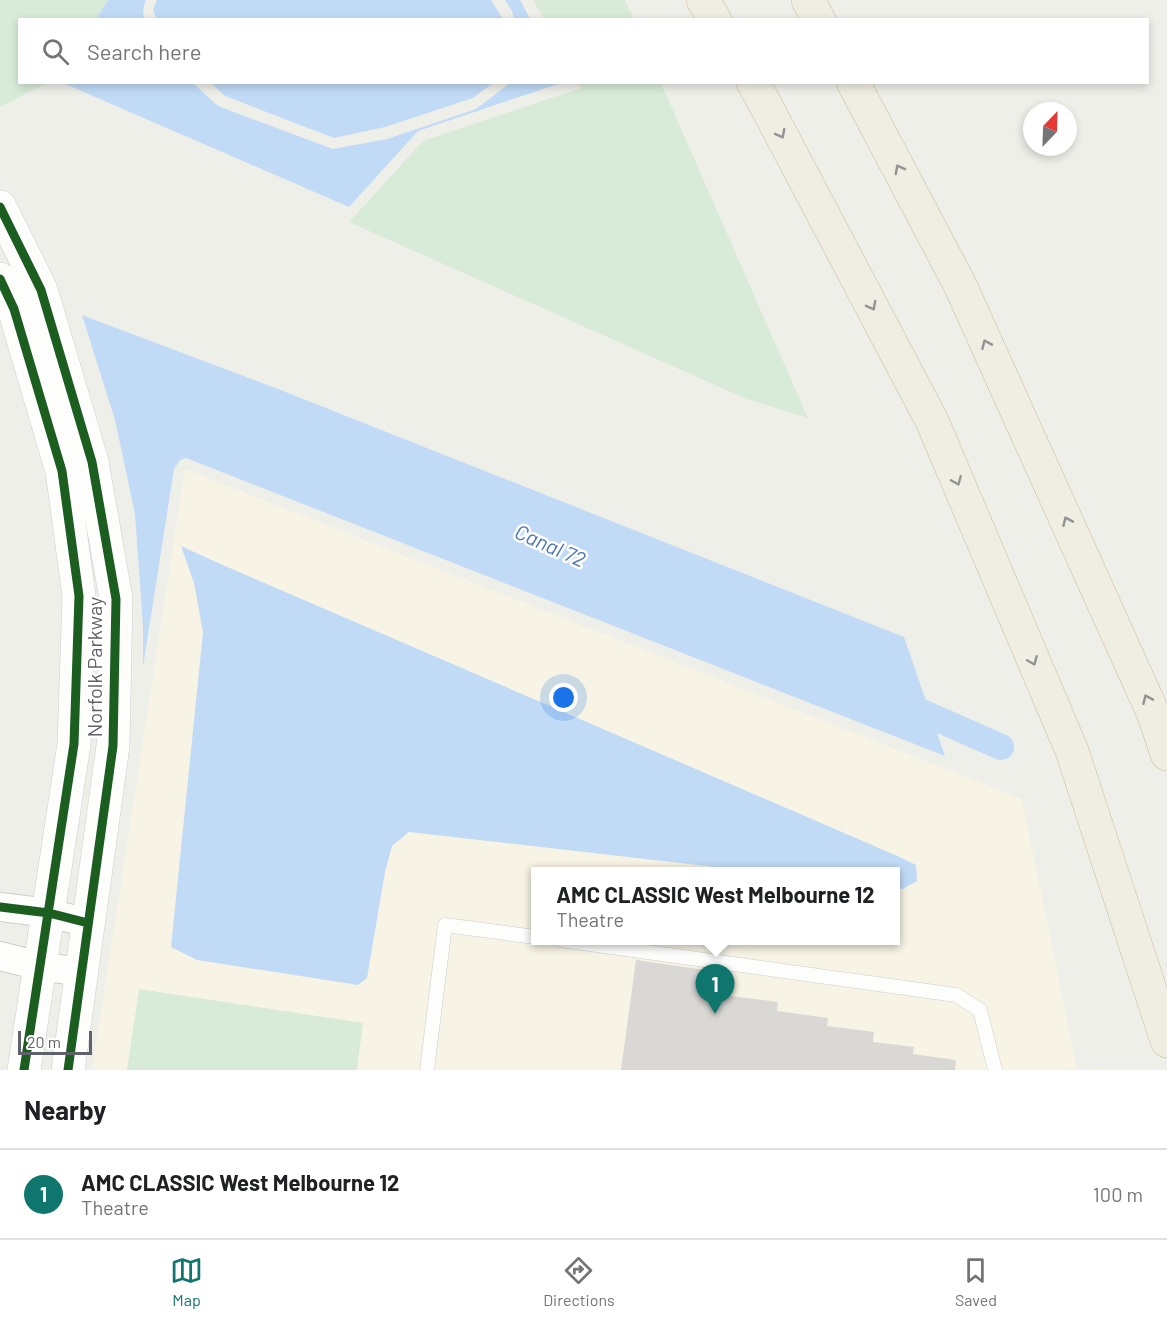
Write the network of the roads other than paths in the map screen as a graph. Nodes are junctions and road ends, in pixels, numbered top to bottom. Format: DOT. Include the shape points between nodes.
graph roads {
  1 [pos="703,0"];
  2 [pos="808,0"];
  3 [pos="714,18"];
  4 [pos="818,18"];
  5 [pos="754,84"];
  6 [pos="854,84"];
  7 [pos="0,207"];
  8 [pos="0,279"];
  9 [pos="1167,754"];
  10 [pos="0,907"];
  11 [pos="48,913"];
  12 [pos="88,923"];
  13 [pos="531,936"];
  14 [pos="597,945"];
  15 [pos="0,956"];
  16 [pos="40,966"];
  17 [pos="81,972"];
  18 [pos="1167,1041"];
  19 [pos="24,1070"];
  20 [pos="68,1070"];
  21 [pos="427,1070"];
  22 [pos="995,1070"];
  1 -- 3 [label="highway"];
  2 -- 4 [label="highway"];
  5 -- 18 [label="highway, one-way" via="936,432 1071,751"];
  9 -- 6 [label="highway, one-way" via="1154,715 960,285"];
  7 -- 12 [label="street, Norfolk Parkway" via="41,291 92,462 116,599 112,746"];
  8 -- 11 [label="street, Norfolk Parkway" via="15,309 62,471 79,596 75,744"];
  10 -- 11 [label="street"];
  11 -- 12 [label="street"];
  11 -- 16 [label="street, Norfolk Parkway"];
  12 -- 17 [label="street, Norfolk Parkway"];
  13 -- 21 [label="lane" via="445,924"];
  14 -- 22 [label="lane" via="956,995 980,1010"];
  15 -- 16 [label="street"];
  16 -- 17 [label="street"];
  16 -- 19 [label="street, Norfolk Parkway"];
  17 -- 20 [label="street, Norfolk Parkway"];
}
